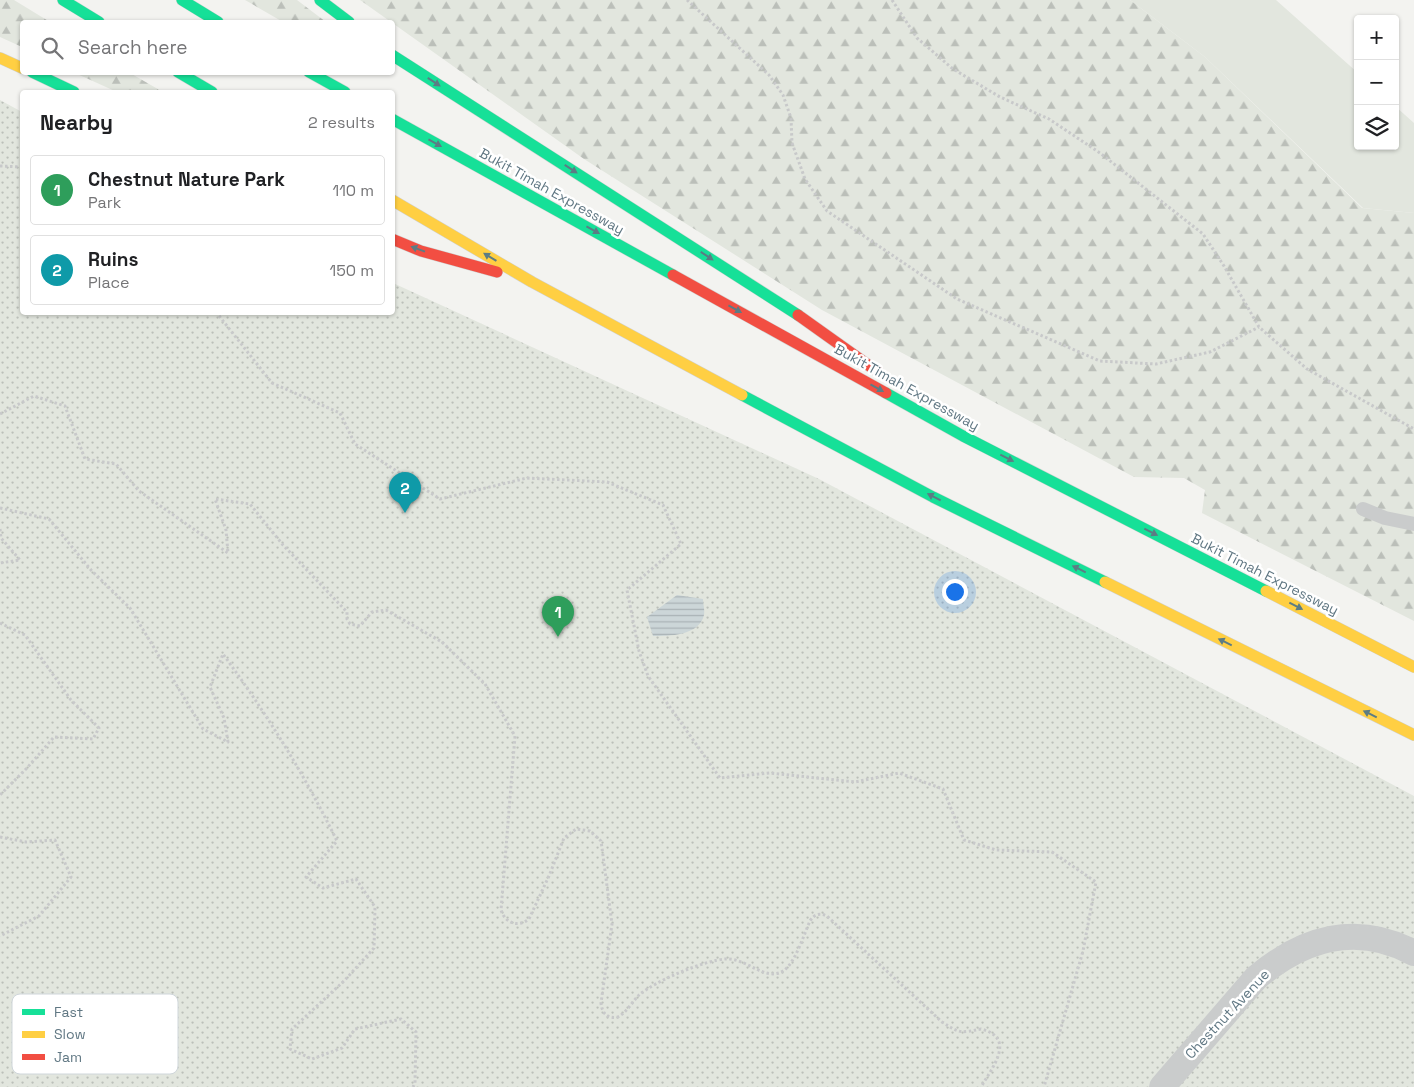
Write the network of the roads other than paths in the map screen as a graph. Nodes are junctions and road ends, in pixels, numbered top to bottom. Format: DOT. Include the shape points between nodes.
graph roads {
  1 [pos="63,0"];
  2 [pos="182,0"];
  3 [pos="320,0"];
  4 [pos="96,20"];
  5 [pos="215,20"];
  6 [pos="347,20"];
  7 [pos="395,57"];
  8 [pos="0,58"];
  9 [pos="20,67"];
  10 [pos="38,75"];
  11 [pos="183,75"];
  12 [pos="314,75"];
  13 [pos="70,90"];
  14 [pos="209,90"];
  15 [pos="341,90"];
  16 [pos="395,121"];
  17 [pos="395,202"];
  18 [pos="395,240"];
  19 [pos="532,282"];
  20 [pos="963,436"];
  21 [pos="1362,509"];
  22 [pos="1414,524"];
  23 [pos="1414,666"];
  24 [pos="1414,735"];
  25 [pos="1414,953"];
  26 [pos="1162,1087"];
  1 -- 4 [label="highway"];
  2 -- 5 [label="highway"];
  3 -- 6 [label="highway"];
  7 -- 20 [label="highway, one-way" via="813,324"];
  8 -- 9 [label="highway"];
  10 -- 13 [label="highway"];
  11 -- 14 [label="highway"];
  12 -- 15 [label="highway"];
  16 -- 20 [label="highway, Bukit Timah Expressway, one-way"];
  19 -- 17 [label="highway, one-way"];
  19 -- 18 [label="highway, one-way" via="421,251"];
  24 -- 19 [label="highway, one-way" via="933,497"];
  20 -- 23 [label="highway, Bukit Timah Expressway, one-way"];
  21 -- 22 [label="lane"];
  25 -- 26 [label="street, Chestnut Avenue" via="1385,940 1364,936 1321,940 1291,954 1256,978"];
}
